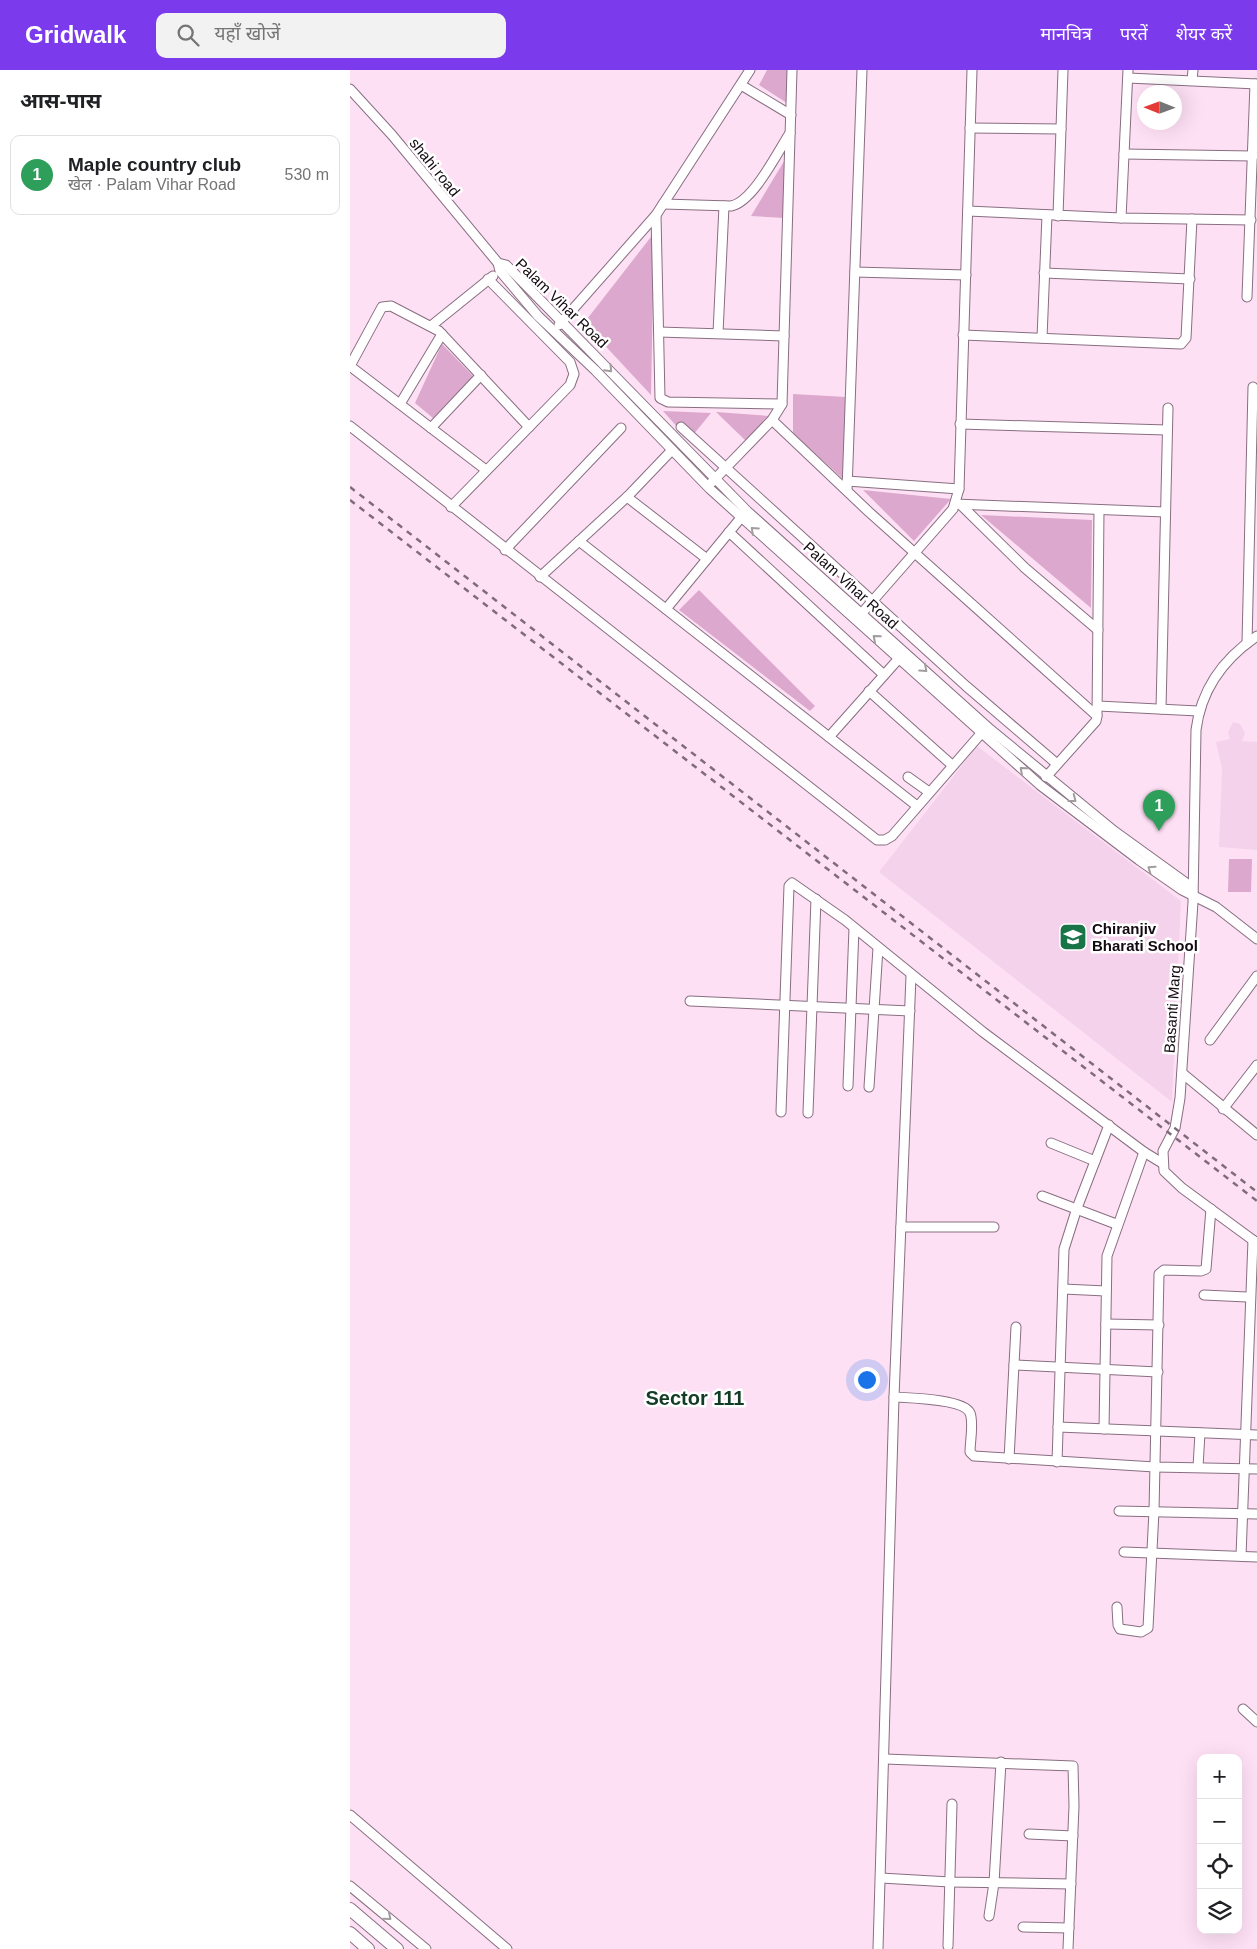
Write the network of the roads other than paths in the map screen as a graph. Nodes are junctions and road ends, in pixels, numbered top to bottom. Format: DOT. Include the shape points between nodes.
graph roads {
  1 [pos="750,70"];
  2 [pos="792,70"];
  3 [pos="862,70"];
  4 [pos="972,70"];
  5 [pos="1063,70"];
  6 [pos="1193,70"];
  7 [pos="1128,74"];
  8 [pos="1192,80"];
  9 [pos="1256,84"];
  10 [pos="740,85"];
  11 [pos="350,89"];
  12 [pos="791,115"];
  13 [pos="970,128"];
  14 [pos="1061,129"];
  15 [pos="791,132"];
  16 [pos="1124,154"];
  17 [pos="1253,156"];
  18 [pos="663,204"];
  19 [pos="724,206"];
  20 [pos="968,211"];
  21 [pos="656,215"];
  22 [pos="1047,215"];
  23 [pos="1058,216"];
  24 [pos="1121,218"];
  25 [pos="1192,219"];
  26 [pos="1251,220"];
  27 [pos="501,266"];
  28 [pos="855,272"];
  29 [pos="1044,273"];
  30 [pos="966,275"];
  31 [pos="488,279"];
  32 [pos="1190,279"];
  33 [pos="1247,297"];
  34 [pos="562,322"];
  35 [pos="430,326"];
  36 [pos="554,332"];
  37 [pos="659,332"];
  38 [pos="718,333"];
  39 [pos="442,334"];
  40 [pos="963,335"];
  41 [pos="784,336"];
  42 [pos="1042,338"];
  43 [pos="350,366"];
  44 [pos="481,375"];
  45 [pos="1253,387"];
  46 [pos="400,404"];
  47 [pos="782,404"];
  48 [pos="1168,408"];
  49 [pos="772,420"];
  50 [pos="960,424"];
  51 [pos="350,426"];
  52 [pos="529,427"];
  53 [pos="681,427"];
  54 [pos="431,428"];
  55 [pos="621,428"];
  56 [pos="1167,430"];
  57 [pos="672,450"];
  58 [pos="486,470"];
  59 [pos="726,470"];
  60 [pos="715,480"];
  61 [pos="847,486"];
  62 [pos="707,487"];
  63 [pos="959,490"];
  64 [pos="627,497"];
  65 [pos="1254,502"];
  66 [pos="959,505"];
  67 [pos="451,508"];
  68 [pos="1099,510"];
  69 [pos="1165,512"];
  70 [pos="744,514"];
  71 [pos="729,532"];
  72 [pos="579,540"];
  73 [pos="505,550"];
  74 [pos="916,554"];
  75 [pos="707,558"];
  76 [pos="1257,571"];
  77 [pos="1248,575"];
  78 [pos="540,577"];
  79 [pos="873,601"];
  80 [pos="666,609"];
  81 [pos="862,613"];
  82 [pos="1098,630"];
  83 [pos="1257,636"];
  84 [pos="1246,643"];
  85 [pos="902,655"];
  86 [pos="884,675"];
  87 [pos="869,691"];
  88 [pos="1098,706"];
  89 [pos="1161,709"];
  90 [pos="1198,711"];
  91 [pos="1097,716"];
  92 [pos="984,730"];
  93 [pos="829,737"];
  94 [pos="1057,764"];
  95 [pos="952,765"];
  96 [pos="908,777"];
  97 [pos="1046,777"];
  98 [pos="928,792"];
  99 [pos="917,806"];
  100 [pos="1193,894"];
  101 [pos="816,899"];
  102 [pos="854,928"];
  103 [pos="1257,939"];
  104 [pos="878,948"];
  105 [pos="912,976"];
  106 [pos="1257,976"];
  107 [pos="690,1001"];
  108 [pos="784,1004"];
  109 [pos="812,1006"];
  110 [pos="849,1008"];
  111 [pos="873,1009"];
  112 [pos="910,1010"];
  113 [pos="1210,1040"];
  114 [pos="1257,1065"];
  115 [pos="1182,1073"];
  116 [pos="848,1086"];
  117 [pos="870,1087"];
  118 [pos="1223,1109"];
  119 [pos="781,1112"];
  120 [pos="808,1113"];
  121 [pos="1109,1125"];
  122 [pos="1255,1130"];
  123 [pos="1051,1144"];
  124 [pos="1144,1152"];
  125 [pos="1095,1161"];
  126 [pos="1162,1163"];
  127 [pos="1042,1196"];
  128 [pos="1077,1208"];
  129 [pos="1210,1209"];
  130 [pos="1116,1224"];
  131 [pos="901,1227"];
  132 [pos="994,1227"];
  133 [pos="1255,1241"];
  134 [pos="1247,1286"];
  135 [pos="1062,1289"];
  136 [pos="1106,1291"];
  137 [pos="1204,1295"];
  138 [pos="1247,1302"];
  139 [pos="1106,1324"];
  140 [pos="1158,1325"];
  141 [pos="1016,1327"];
  142 [pos="1014,1365"];
  143 [pos="1062,1369"];
  144 [pos="1105,1371"];
  145 [pos="1158,1372"];
  146 [pos="894,1397"];
  147 [pos="1058,1428"];
  148 [pos="1104,1429"];
  149 [pos="1156,1431"];
  150 [pos="1200,1433"];
  151 [pos="1247,1435"];
  152 [pos="1257,1435"];
  153 [pos="1009,1459"];
  154 [pos="1057,1462"];
  155 [pos="1155,1467"];
  156 [pos="1198,1467"];
  157 [pos="1246,1469"];
  158 [pos="1257,1469"];
  159 [pos="1119,1511"];
  160 [pos="1154,1511"];
  161 [pos="1243,1513"];
  162 [pos="1257,1514"];
  163 [pos="1124,1552"];
  164 [pos="1152,1553"];
  165 [pos="1241,1556"];
  166 [pos="1257,1557"];
  167 [pos="1117,1607"];
  168 [pos="1243,1710"];
  169 [pos="1257,1722"];
  170 [pos="884,1759"];
  171 [pos="1001,1762"];
  172 [pos="952,1804"];
  173 [pos="350,1814"];
  174 [pos="1029,1834"];
  175 [pos="1073,1836"];
  176 [pos="881,1878"];
  177 [pos="950,1882"];
  178 [pos="994,1883"];
  179 [pos="1070,1884"];
  180 [pos="350,1886"];
  181 [pos="350,1909"];
  182 [pos="989,1916"];
  183 [pos="1023,1927"];
  184 [pos="1069,1928"];
  185 [pos="350,1933"];
  186 [pos="948,1946"];
  187 [pos="368,1949"];
  188 [pos="397,1949"];
  189 [pos="426,1949"];
  190 [pos="507,1949"];
  191 [pos="878,1949"];
  192 [pos="1068,1949"];
  1 -- 10 [label="street"];
  2 -- 12 [label="street"];
  3 -- 28 [label="street"];
  4 -- 13 [label="street"];
  5 -- 14 [label="street"];
  6 -- 8 [label="street"];
  7 -- 8 [label="street"];
  7 -- 16 [label="street"];
  8 -- 9 [label="street"];
  9 -- 17 [label="street"];
  10 -- 12 [label="street"];
  10 -- 18 [label="street"];
  11 -- 27 [label="street, shahi road"];
  12 -- 15 [label="street"];
  13 -- 14 [label="street"];
  13 -- 20 [label="street"];
  14 -- 23 [label="street"];
  15 -- 19 [label="street" via="745,199 737,205"];
  15 -- 41 [label="street"];
  16 -- 17 [label="street"];
  16 -- 24 [label="street"];
  17 -- 26 [label="street"];
  18 -- 19 [label="street"];
  18 -- 21 [label="street"];
  19 -- 38 [label="street"];
  20 -- 22 [label="street"];
  20 -- 30 [label="street"];
  21 -- 34 [label="street"];
  21 -- 37 [label="street"];
  22 -- 23 [label="street"];
  22 -- 29 [label="street"];
  23 -- 24 [label="street"];
  24 -- 25 [label="street"];
  25 -- 26 [label="street"];
  25 -- 32 [label="street"];
  26 -- 33 [label="street"];
  27 -- 31 [label="street"];
  27 -- 34 [label="street, Palam Vihar Road"];
  27 -- 36 [label="street, Palam Vihar Road"];
  28 -- 30 [label="street"];
  28 -- 61 [label="street"];
  29 -- 32 [label="street"];
  29 -- 42 [label="street"];
  30 -- 40 [label="street"];
  31 -- 35 [label="street"];
  31 -- 52 [label="street" via="574,368 570,385"];
  32 -- 42 [label="street" via="1186,338 1181,344"];
  34 -- 36 [label="street"];
  34 -- 60 [label="street, Palam Vihar Road, one-way"];
  35 -- 39 [label="street"];
  35 -- 43 [label="street" via="384,305"];
  36 -- 57 [label="street, Palam Vihar Road"];
  37 -- 38 [label="street"];
  37 -- 47 [label="street" via="659,394 664,400"];
  38 -- 41 [label="street"];
  39 -- 44 [label="street"];
  39 -- 46 [label="street"];
  40 -- 42 [label="street"];
  40 -- 50 [label="street"];
  41 -- 47 [label="street"];
  43 -- 46 [label="street"];
  44 -- 52 [label="street"];
  44 -- 54 [label="street"];
  45 -- 65 [label="street"];
  46 -- 54 [label="street"];
  47 -- 49 [label="street"];
  48 -- 56 [label="street"];
  49 -- 59 [label="street"];
  49 -- 61 [label="street"];
  50 -- 56 [label="street"];
  50 -- 63 [label="street"];
  51 -- 67 [label="street"];
  52 -- 58 [label="street"];
  53 -- 59 [label="street"];
  54 -- 58 [label="street"];
  55 -- 73 [label="street"];
  56 -- 69 [label="street"];
  57 -- 62 [label="street, Palam Vihar Road"];
  57 -- 64 [label="street"];
  58 -- 67 [label="street"];
  59 -- 60 [label="street"];
  59 -- 79 [label="street"];
  60 -- 62 [label="street"];
  60 -- 70 [label="street, Palam Vihar Road"];
  61 -- 63 [label="street"];
  61 -- 74 [label="street"];
  62 -- 70 [label="street, Palam Vihar Road"];
  63 -- 66 [label="street"];
  64 -- 72 [label="street"];
  64 -- 75 [label="street"];
  65 -- 77 [label="street"];
  66 -- 68 [label="street"];
  66 -- 74 [label="street"];
  66 -- 82 [label="street" via="1025,568"];
  67 -- 73 [label="street"];
  68 -- 69 [label="street"];
  68 -- 82 [label="street"];
  69 -- 89 [label="street"];
  70 -- 71 [label="street"];
  70 -- 81 [label="street, Palam Vihar Road"];
  85 -- 70 [label="street, Palam Vihar Road, one-way"];
  71 -- 75 [label="street"];
  71 -- 86 [label="street"];
  72 -- 78 [label="street"];
  72 -- 80 [label="street"];
  73 -- 78 [label="street"];
  74 -- 79 [label="street"];
  74 -- 91 [label="street"];
  75 -- 80 [label="street"];
  76 -- 77 [label="street"];
  77 -- 84 [label="street"];
  78 -- 99 [label="street" via="874,838 888,839"];
  79 -- 81 [label="street"];
  79 -- 94 [label="street"];
  80 -- 93 [label="street"];
  81 -- 85 [label="street, Palam Vihar Road"];
  82 -- 88 [label="street"];
  83 -- 84 [label="street, Basanti Marg"];
  84 -- 90 [label="street, Basanti Marg" via="1212,680"];
  85 -- 86 [label="street"];
  85 -- 92 [label="street, Palam Vihar Road"];
  86 -- 87 [label="street"];
  87 -- 93 [label="street"];
  87 -- 95 [label="street"];
  88 -- 89 [label="street"];
  88 -- 91 [label="street"];
  89 -- 90 [label="street"];
  90 -- 100 [label="street, Basanti Marg"];
  91 -- 94 [label="street"];
  92 -- 95 [label="street"];
  92 -- 97 [label="street, Palam Vihar Road"];
  100 -- 92 [label="street, Palam Vihar Road, one-way" via="1182,890 1040,785"];
  93 -- 99 [label="street"];
  94 -- 97 [label="street"];
  95 -- 98 [label="street"];
  96 -- 98 [label="street"];
  97 -- 100 [label="street, Palam Vihar Road, one-way" via="1186,883"];
  98 -- 99 [label="street"];
  100 -- 103 [label="street, Palam Vihar Road" via="1216,907"];
  100 -- 115 [label="street, Basanti Marg"];
  101 -- 102 [label="street"];
  101 -- 108 [label="street" via="790,883"];
  101 -- 109 [label="street"];
  102 -- 104 [label="street"];
  102 -- 110 [label="street"];
  104 -- 105 [label="street"];
  104 -- 111 [label="street"];
  105 -- 112 [label="street"];
  105 -- 121 [label="street"];
  106 -- 113 [label="street"];
  107 -- 108 [label="street"];
  108 -- 109 [label="street"];
  108 -- 119 [label="street"];
  109 -- 110 [label="street"];
  109 -- 120 [label="street"];
  110 -- 111 [label="street"];
  110 -- 116 [label="street"];
  111 -- 112 [label="street"];
  111 -- 117 [label="street"];
  112 -- 131 [label="street"];
  114 -- 118 [label="street"];
  115 -- 118 [label="street"];
  115 -- 126 [label="street, Basanti Marg" via="1178,1116 1163,1151"];
  118 -- 122 [label="street"];
  121 -- 124 [label="street"];
  121 -- 125 [label="street"];
  123 -- 125 [label="street"];
  124 -- 126 [label="street"];
  124 -- 130 [label="street"];
  125 -- 128 [label="street"];
  126 -- 129 [label="street" via="1164,1171"];
  127 -- 128 [label="street"];
  128 -- 130 [label="street"];
  128 -- 135 [label="street" via="1066,1239"];
  129 -- 133 [label="street"];
  129 -- 140 [label="street" via="1208,1266 1201,1271 1161,1271"];
  130 -- 136 [label="street" via="1107,1256"];
  131 -- 132 [label="street"];
  131 -- 146 [label="street"];
  133 -- 138 [label="street"];
  134 -- 138 [label="street"];
  135 -- 136 [label="street"];
  135 -- 143 [label="street"];
  136 -- 139 [label="street"];
  137 -- 138 [label="street"];
  138 -- 151 [label="street"];
  139 -- 140 [label="street"];
  139 -- 144 [label="street"];
  140 -- 145 [label="street"];
  141 -- 142 [label="street"];
  142 -- 143 [label="street"];
  142 -- 153 [label="street"];
  143 -- 144 [label="street"];
  143 -- 147 [label="street"];
  144 -- 145 [label="street"];
  144 -- 148 [label="street"];
  145 -- 149 [label="street"];
  146 -- 153 [label="street" via="950,1402 965,1408 971,1416 971,1455"];
  146 -- 170 [label="street"];
  147 -- 148 [label="street"];
  147 -- 154 [label="street"];
  148 -- 149 [label="street"];
  149 -- 150 [label="street"];
  149 -- 155 [label="street"];
  150 -- 151 [label="street"];
  150 -- 156 [label="street"];
  151 -- 152 [label="street"];
  151 -- 157 [label="street"];
  153 -- 154 [label="street"];
  154 -- 155 [label="street"];
  155 -- 156 [label="street"];
  155 -- 160 [label="street"];
  156 -- 157 [label="street"];
  157 -- 158 [label="street"];
  157 -- 161 [label="street"];
  159 -- 160 [label="street"];
  160 -- 161 [label="street"];
  160 -- 164 [label="street"];
  161 -- 162 [label="street"];
  161 -- 165 [label="street"];
  163 -- 164 [label="street"];
  164 -- 165 [label="street"];
  164 -- 167 [label="street" via="1148,1628 1141,1632 1120,1629"];
  165 -- 166 [label="street"];
  168 -- 169 [label="street"];
  170 -- 171 [label="street"];
  170 -- 176 [label="street"];
  171 -- 175 [label="street" via="1073,1766"];
  171 -- 178 [label="street"];
  172 -- 177 [label="street"];
  173 -- 190 [label="street"];
  174 -- 175 [label="street"];
  175 -- 179 [label="street"];
  176 -- 177 [label="street"];
  176 -- 191 [label="street"];
  177 -- 178 [label="street"];
  177 -- 186 [label="street"];
  178 -- 179 [label="street"];
  178 -- 182 [label="street"];
  179 -- 184 [label="street"];
  180 -- 189 [label="street, one-way"];
  181 -- 188 [label="highway"];
  183 -- 184 [label="street"];
  184 -- 192 [label="street"];
  185 -- 187 [label="highway"];
}
